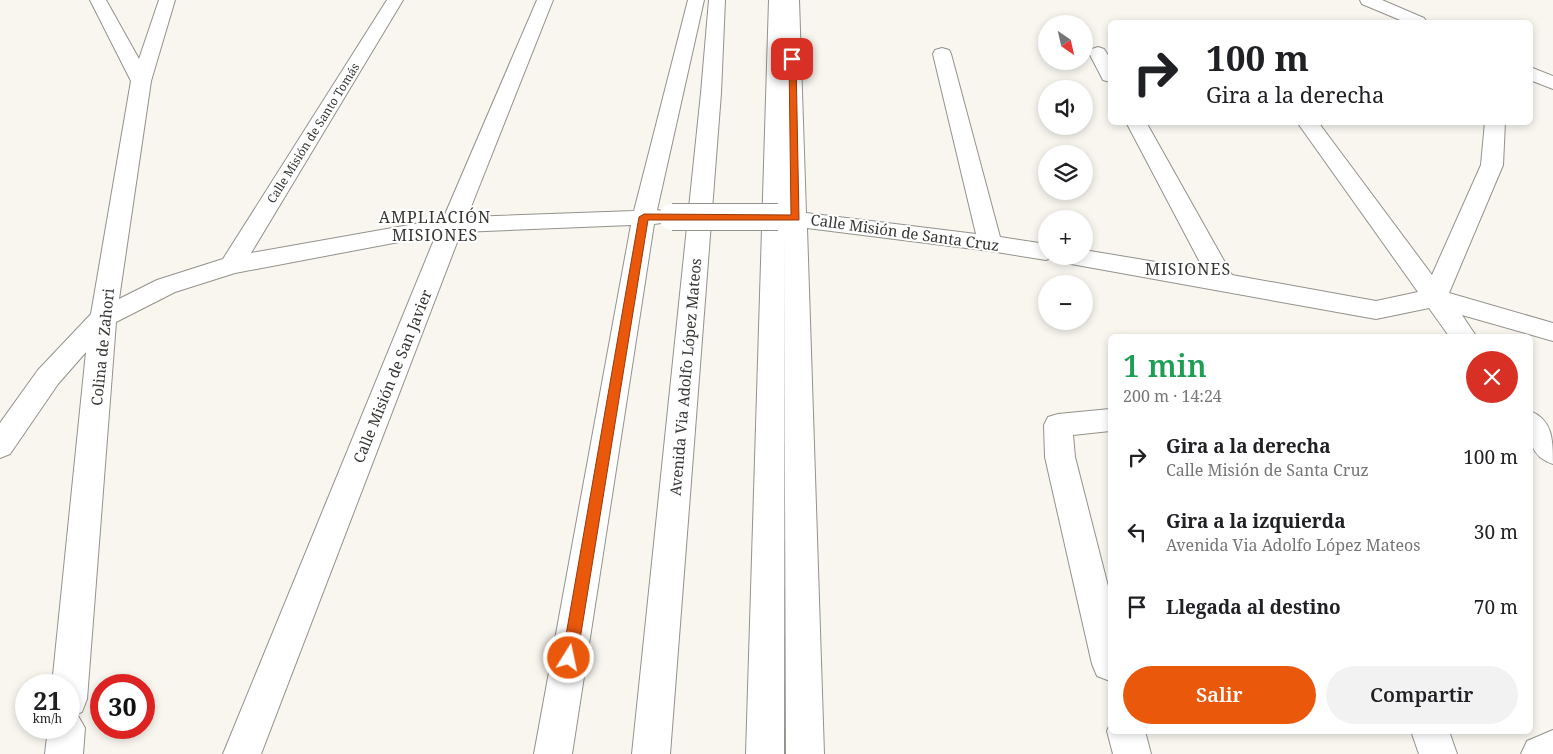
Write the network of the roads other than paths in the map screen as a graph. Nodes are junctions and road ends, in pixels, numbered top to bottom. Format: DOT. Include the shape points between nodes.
graph roads {
  1 [pos="98,0"];
  2 [pos="168,0"];
  3 [pos="395,0"];
  4 [pos="545,0"];
  5 [pos="696,0"];
  6 [pos="717,0"];
  7 [pos="776,0"];
  8 [pos="791,0"];
  9 [pos="1368,0"];
  10 [pos="1413,20"];
  11 [pos="1098,53"];
  12 [pos="942,54"];
  13 [pos="1108,72"];
  14 [pos="1533,74"];
  15 [pos="141,81"];
  16 [pos="1553,83"];
  17 [pos="1138,125"];
  18 [pos="1309,125"];
  19 [pos="1495,125"];
  20 [pos="658,217"];
  21 [pos="787,217"];
  22 [pos="452,225"];
  23 [pos="990,243"];
  24 [pos="1038,251"];
  25 [pos="1093,260"];
  26 [pos="232,265"];
  27 [pos="1222,282"];
  28 [pos="1434,298"];
  29 [pos="104,317"];
  30 [pos="1553,332"];
  31 [pos="1461,334"];
  32 [pos="1108,420"];
  33 [pos="1533,426"];
  34 [pos="0,446"];
  35 [pos="1553,452"];
  36 [pos="1108,656"];
  37 [pos="71,674"];
  38 [pos="1127,734"];
  39 [pos="1431,734"];
  40 [pos="65,739"];
  41 [pos="1553,749"];
  42 [pos="64,754"];
  43 [pos="242,754"];
  44 [pos="553,754"];
  45 [pos="652,754"];
  46 [pos="764,754"];
  47 [pos="804,754"];
  48 [pos="1132,754"];
  49 [pos="1438,754"];
  50 [pos="1540,754"];
  1 -- 15 [label="street"];
  2 -- 15 [label="street, Colina de Zahori"];
  3 -- 26 [label="street, Calle Misión de Santo Tomás"];
  4 -- 22 [label="street, Calle Misión de San Javier"];
  5 -- 20 [label="street"];
  6 -- 45 [label="street, Avenida Via Adolfo López Mateos"];
  7 -- 46 [label="street"];
  8 -- 21 [label="street"];
  9 -- 10 [label="street"];
  11 -- 13 [label="street"];
  12 -- 23 [label="street"];
  14 -- 16 [label="street"];
  15 -- 29 [label="street, Colina de Zahori"];
  17 -- 27 [label="street"];
  18 -- 28 [label="street"];
  19 -- 28 [label="street" via="1492,164"];
  20 -- 21 [label="street, Calle Misión de Santa Cruz, bridge"];
  20 -- 22 [label="street, Calle Misión de Santa Cruz"];
  20 -- 44 [label="street"];
  21 -- 23 [label="street, Calle Misión de Santa Cruz"];
  21 -- 47 [label="street"];
  22 -- 26 [label="street, Calle Misión de Santa Cruz"];
  22 -- 43 [label="street, Calle Misión de San Javier"];
  23 -- 24 [label="street, Calle Misión de Santa Cruz"];
  25 -- 27 [label="street"];
  26 -- 29 [label="street, Calle Misión de Santa Cruz" via="166,286"];
  27 -- 28 [label="street" via="1376,310"];
  28 -- 30 [label="street"];
  28 -- 31 [label="street"];
  29 -- 34 [label="street, Calle Misión de Santa Cruz" via="48,378"];
  29 -- 37 [label="street, Colina de Zahori"];
  32 -- 36 [label="street" via="1058,425 1060,457"];
  33 -- 35 [label="street"];
  38 -- 48 [label="street"];
  39 -- 49 [label="street"];
  40 -- 42 [label="street"];
  41 -- 50 [label="street"];
}
